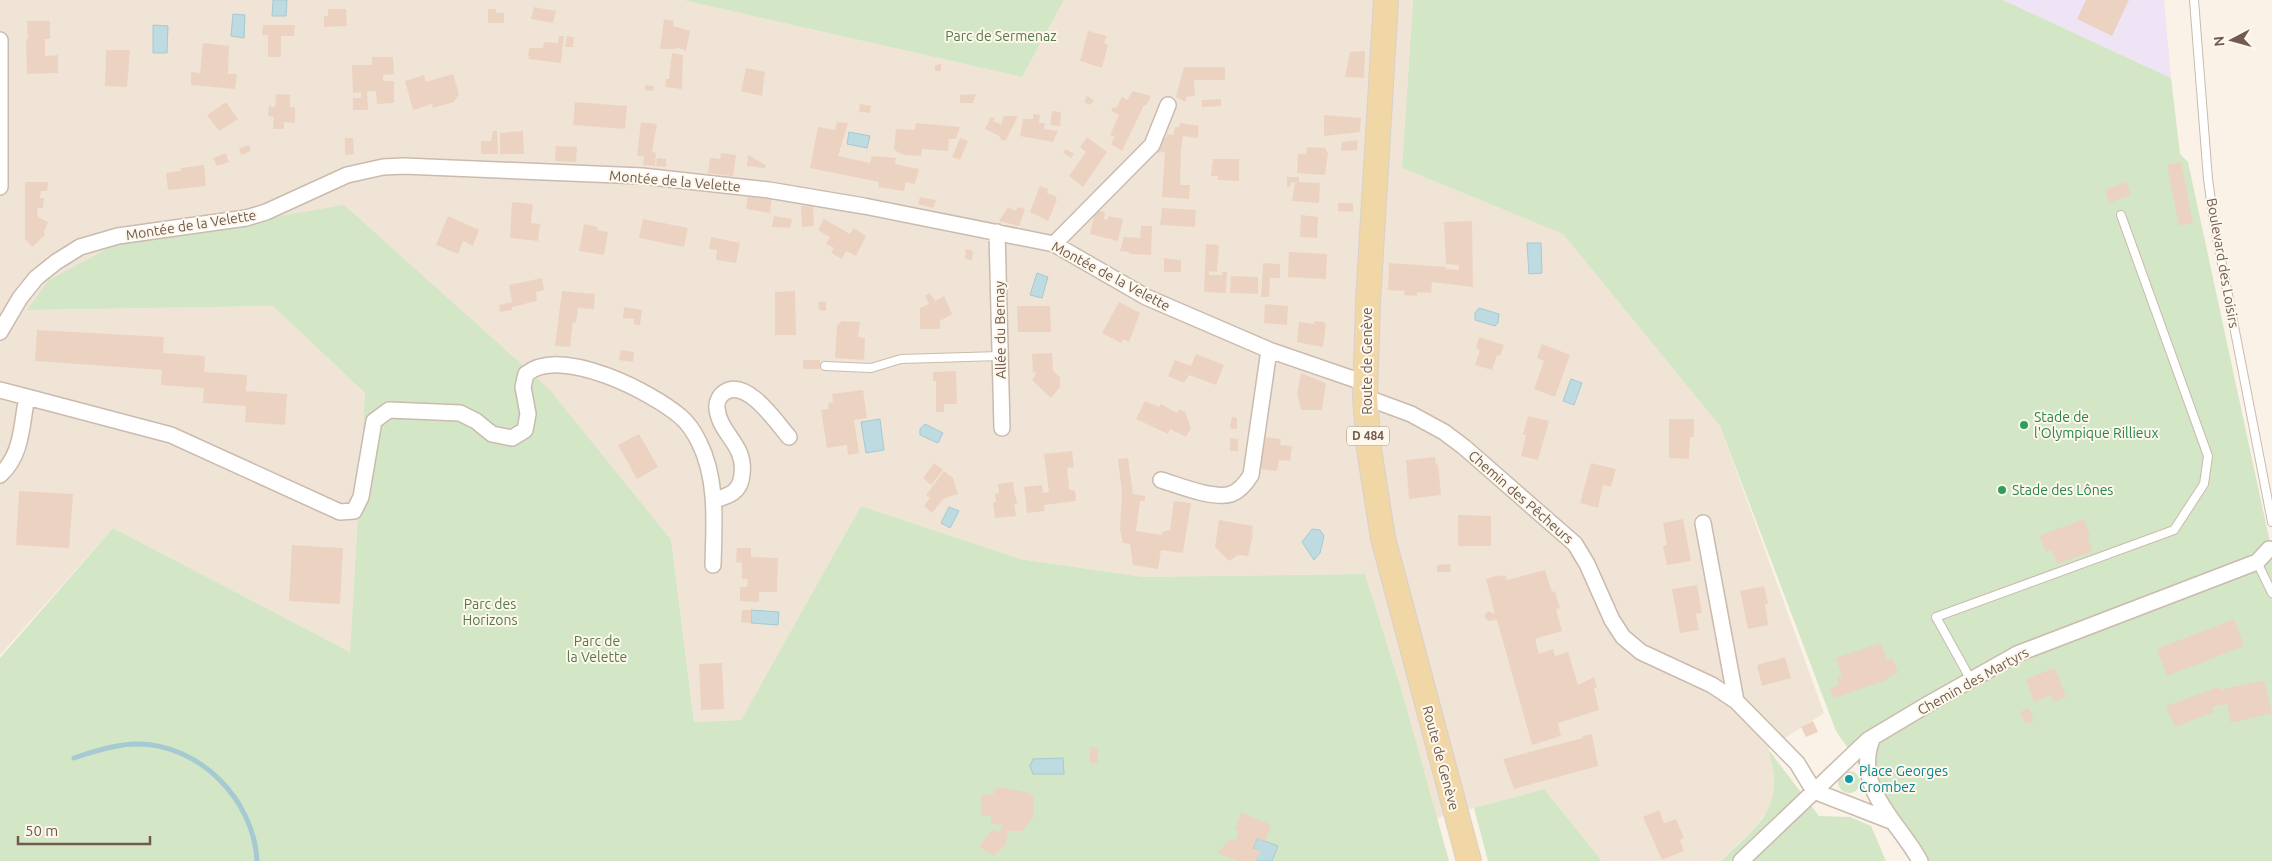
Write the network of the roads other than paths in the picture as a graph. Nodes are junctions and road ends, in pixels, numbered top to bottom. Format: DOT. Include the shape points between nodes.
graph roads {
  1 [pos="1386,0"];
  2 [pos="2194,0"];
  3 [pos="0,40"];
  4 [pos="1168,104"];
  5 [pos="0,187"];
  6 [pos="2121,215"];
  7 [pos="997,232"];
  8 [pos="1054,244"];
  9 [pos="0,332"];
  10 [pos="1269,350"];
  11 [pos="1000,356"];
  12 [pos="824,366"];
  13 [pos="0,390"];
  14 [pos="1365,390"];
  15 [pos="27,397"];
  16 [pos="1002,428"];
  17 [pos="789,437"];
  18 [pos="0,475"];
  19 [pos="1161,480"];
  20 [pos="714,500"];
  21 [pos="2272,522"];
  22 [pos="1703,523"];
  23 [pos="2271,545"];
  24 [pos="2257,562"];
  25 [pos="713,565"];
  26 [pos="2272,593"];
  27 [pos="1971,680"];
  28 [pos="1736,701"];
  29 [pos="1873,737"];
  30 [pos="1814,791"];
  31 [pos="1891,821"];
  32 [pos="1469,861"];
  33 [pos="1741,861"];
  34 [pos="1920,861"];
  1 -- 14 [label="main road, Route de Genève / D 484"];
  2 -- 21 [label="lane, Boulevard des Loisirs" via="2214,223"];
  3 -- 5 [label="street"];
  4 -- 8 [label="street" via="1152,145"];
  6 -- 27 [label="lane" via="2208,456 2204,484 2174,530 1936,617"];
  7 -- 8 [label="street, Montée de la Velette"];
  7 -- 9 [label="street, Montée de la Velette" via="779,192 642,176 382,167 347,175 246,218 118,236 80,247 36,278"];
  7 -- 11 [label="street, Allée du Bernay"];
  8 -- 10 [label="street, Montée de la Velette" via="1146,297"];
  10 -- 14 [label="street, Montée de la Velette"];
  10 -- 19 [label="street" via="1251,475 1243,487 1232,494 1218,496"];
  11 -- 12 [label="lane" via="901,359 872,368"];
  11 -- 16 [label="street, Allée du Bernay"];
  13 -- 15 [label="street"];
  14 -- 28 [label="street, Chemin des Pêcheurs" via="1444,432 1576,544 1623,637 1642,652 1712,685"];
  14 -- 32 [label="main road, Route de Genève / D 484" via="1369,449 1383,538"];
  15 -- 18 [label="street" via="17,452"];
  15 -- 20 [label="street" via="171,435 340,512 354,511 361,497 374,421 389,410 460,413 492,434 512,438 525,430 528,414 523,387 526,374 533,367 549,364 579,368 632,386 683,418 699,441 708,464"];
  17 -- 20 [label="street" via="754,396 733,389 725,392 716,407 741,454 742,478 731,495"];
  20 -- 25 [label="street"];
  22 -- 28 [label="street"];
  23 -- 24 [label="street, Chemin des Martyrs"];
  24 -- 26 [label="lane"];
  24 -- 27 [label="street, Chemin des Martyrs" via="2017,654"];
  27 -- 29 [label="street, Chemin des Martyrs"];
  28 -- 30 [label="street, Chemin des Pêcheurs" via="1797,763"];
  29 -- 30 [label="street, Chemin des Martyrs"];
  29 -- 31 [label="street" via="1868,767 1876,794"];
  30 -- 31 [label="street"];
  30 -- 33 [label="street, Chemin des Martyrs"];
  31 -- 34 [label="street"];
}
